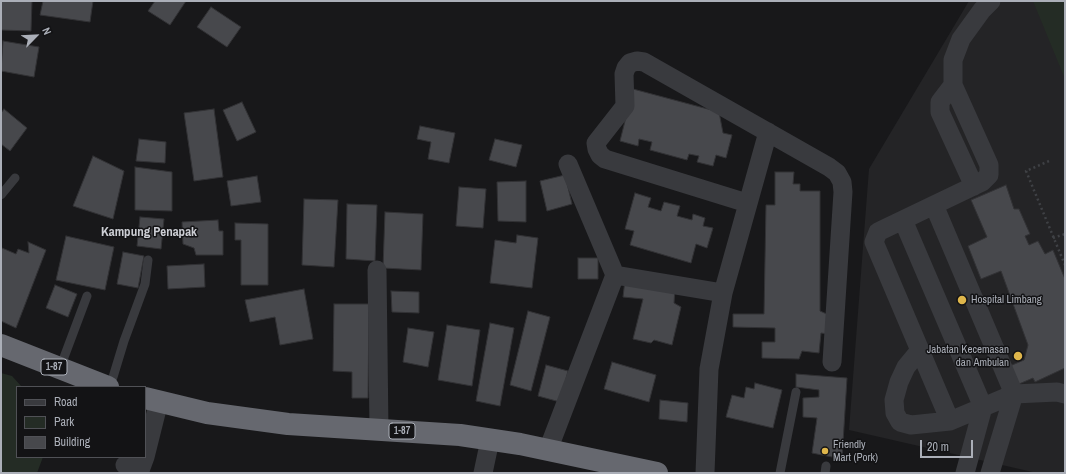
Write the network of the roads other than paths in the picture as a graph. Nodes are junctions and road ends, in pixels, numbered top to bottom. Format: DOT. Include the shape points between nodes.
graph roads {
  1 [pos="991,1"];
  2 [pos="768,132"];
  3 [pos="568,164"];
  4 [pos="15,178"];
  5 [pos="1,195"];
  6 [pos="747,203"];
  7 [pos="934,205"];
  8 [pos="903,220"];
  9 [pos="148,260"];
  10 [pos="377,270"];
  11 [pos="614,275"];
  12 [pos="723,293"];
  13 [pos="87,296"];
  14 [pos="1,345"];
  15 [pos="920,350"];
  16 [pos="832,362"];
  17 [pos="59,369"];
  18 [pos="106,386"];
  19 [pos="109,386"];
  20 [pos="796,392"];
  21 [pos="1014,394"];
  22 [pos="1065,394"];
  23 [pos="152,400"];
  24 [pos="983,407"];
  25 [pos="950,421"];
  26 [pos="146,430"];
  27 [pos="379,430"];
  28 [pos="490,440"];
  29 [pos="548,450"];
  30 [pos="484,473"];
  31 [pos="657,473"];
  32 [pos="705,473"];
  33 [pos="780,473"];
  34 [pos="965,473"];
  35 [pos="990,473"];
  1 -- 7 [label="street" via="961,39 953,60 953,86 990,170 986,179"];
  2 -- 6 [label="street"];
  2 -- 6 [label="street" via="644,62 637,61 630,63 626,68 624,109 596,143 600,155 605,159"];
  2 -- 16 [label="street" via="829,167 837,173 842,182"];
  3 -- 11 [label="street"];
  4 -- 5 [label="lane"];
  6 -- 12 [label="street"];
  7 -- 8 [label="street"];
  7 -- 21 [label="street"];
  8 -- 15 [label="street" via="878,232 874,242"];
  8 -- 24 [label="street"];
  9 -- 19 [label="lane" via="145,284"];
  10 -- 27 [label="street"];
  11 -- 12 [label="street"];
  11 -- 29 [label="street"];
  12 -- 32 [label="street" via="709,369"];
  13 -- 17 [label="lane"];
  14 -- 17 [label="highway, 1-87"];
  15 -- 25 [label="street"];
  15 -- 25 [label="street" via="906,367 899,382 894,400 895,413 900,422 911,425"];
  17 -- 18 [label="highway, 1-87"];
  20 -- 33 [label="lane"];
  21 -- 22 [label="street"];
  21 -- 24 [label="street"];
  21 -- 35 [label="street"];
  23 -- 26 [label="street"];
  23 -- 27 [label="highway, 1-87" via="207,413 288,424"];
  24 -- 25 [label="street"];
  24 -- 34 [label="street"];
  27 -- 28 [label="highway, 1-87" via="460,435"];
  28 -- 29 [label="highway, 1-87"];
  28 -- 30 [label="street"];
  29 -- 31 [label="highway, 1-87"];
}
